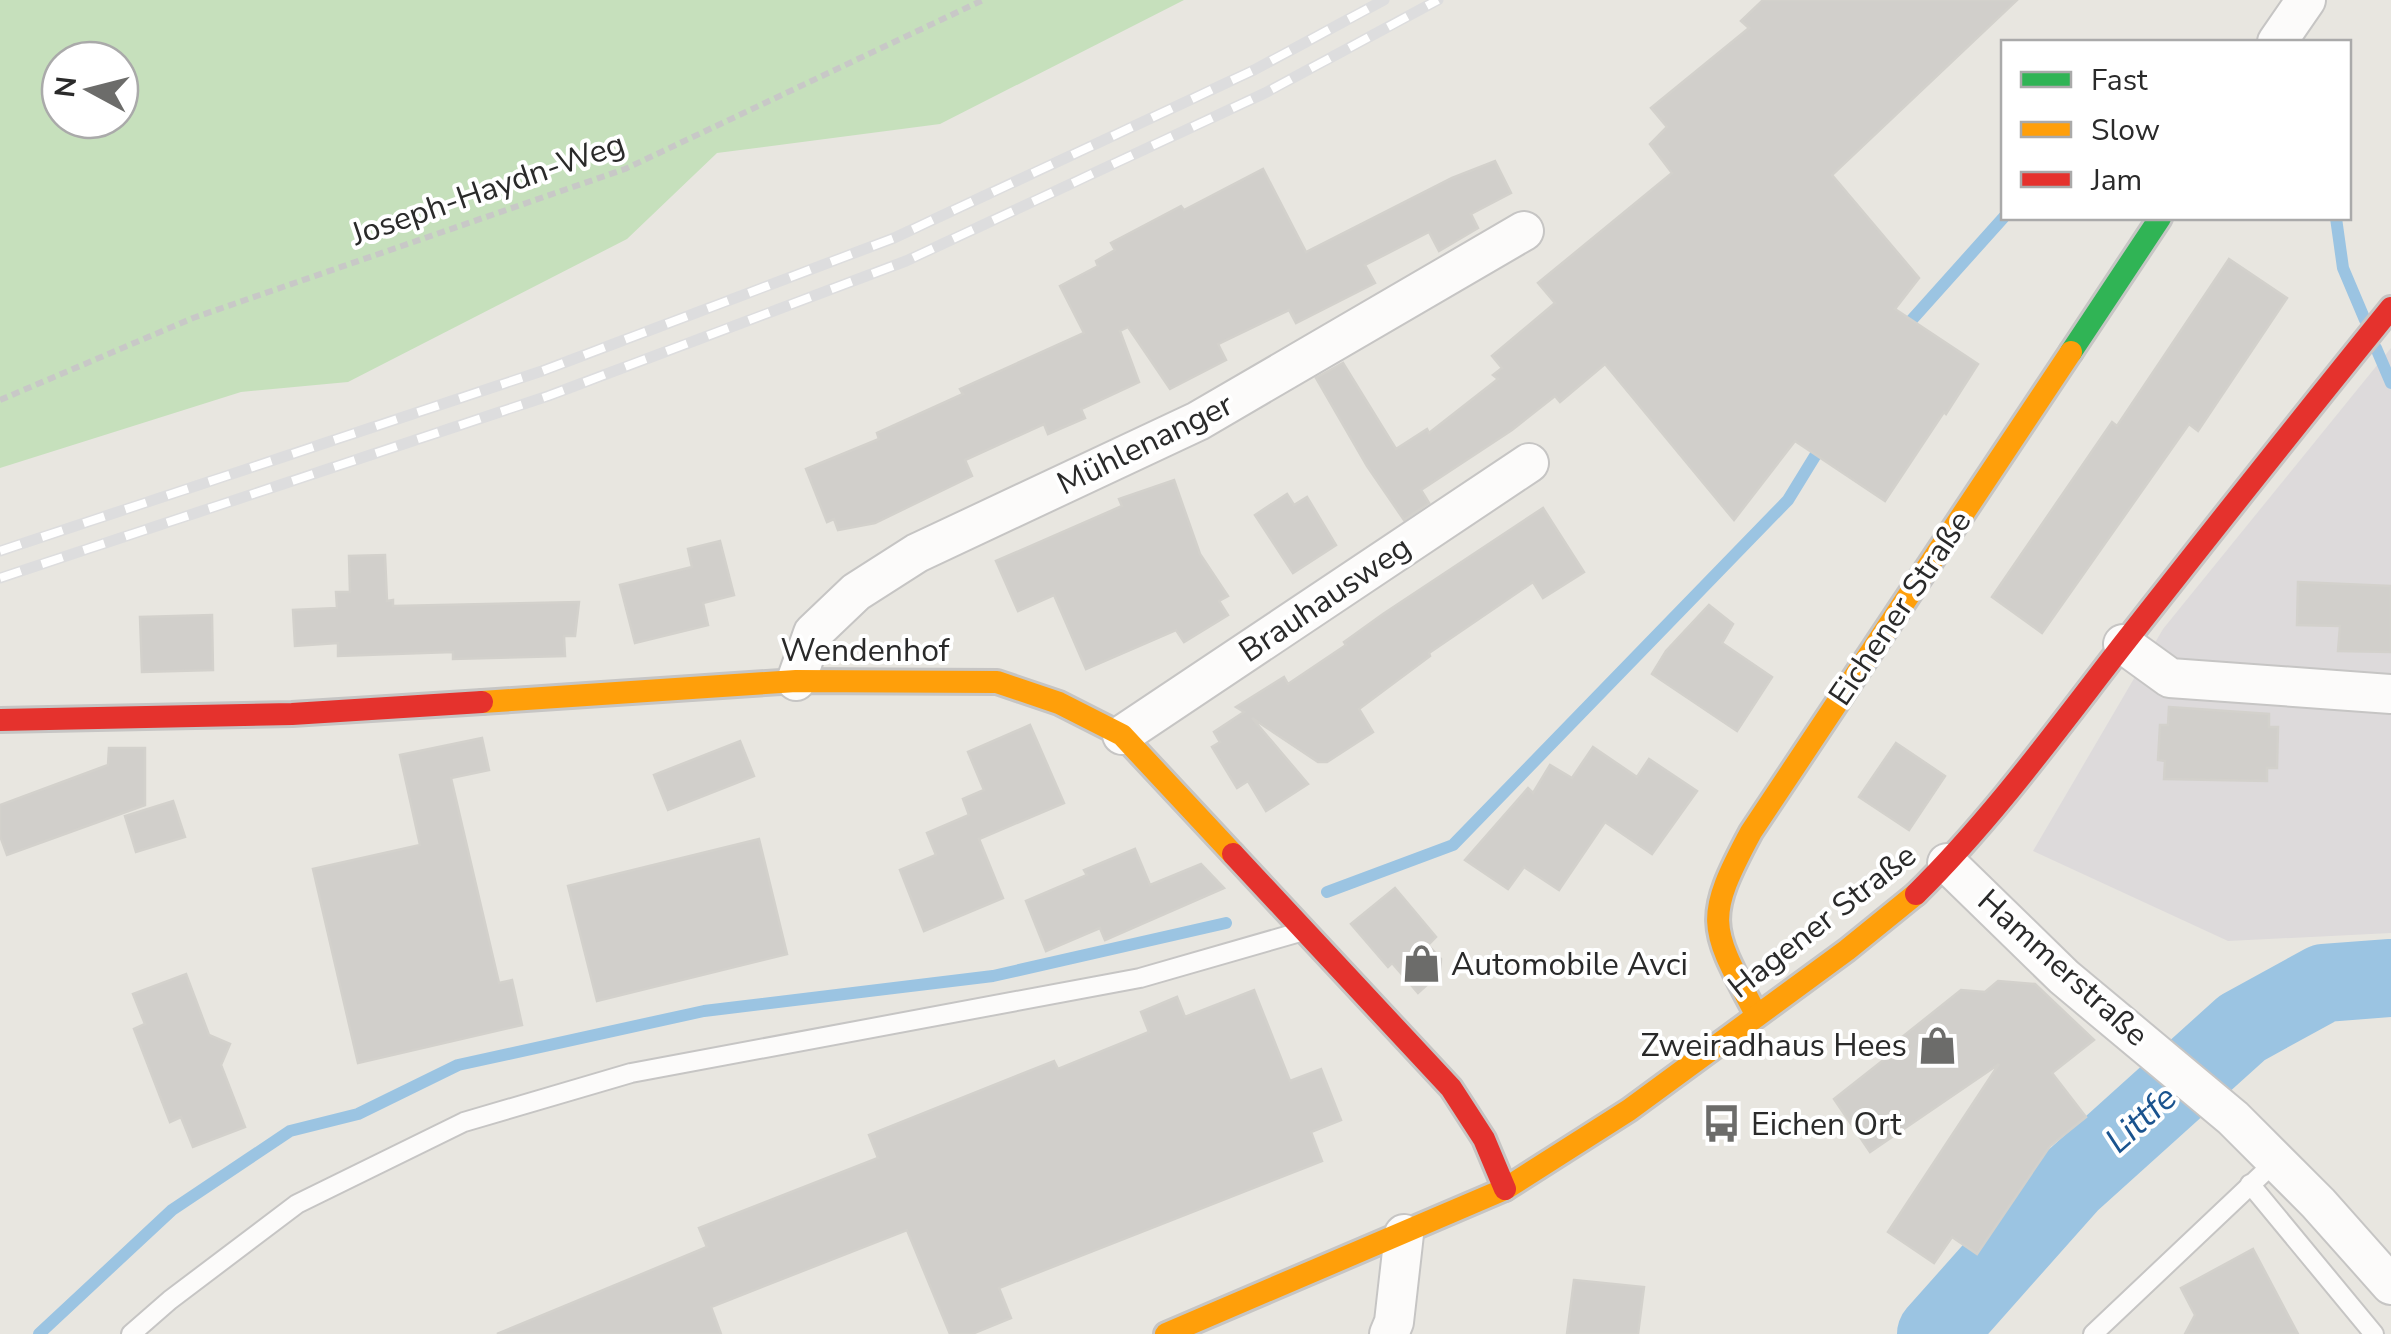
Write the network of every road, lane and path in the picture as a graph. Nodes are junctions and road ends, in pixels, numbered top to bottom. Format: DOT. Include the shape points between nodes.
graph roads {
  1 [pos="982,0"];
  2 [pos="2306,0"];
  3 [pos="2278,40"];
  4 [pos="2159,220"];
  5 [pos="1524,232"];
  6 [pos="2391,308"];
  7 [pos="0,400"];
  8 [pos="1528,463"];
  9 [pos="2123,644"];
  10 [pos="796,681"];
  11 [pos="2391,694"];
  12 [pos="0,720"];
  13 [pos="1122,735"];
  14 [pos="1948,863"];
  15 [pos="1307,930"];
  16 [pos="1756,1014"];
  17 [pos="2263,1172"];
  18 [pos="1505,1190"];
  19 [pos="1404,1234"];
  20 [pos="2391,1285"];
  21 [pos="131,1334"];
  22 [pos="1166,1334"];
  23 [pos="1389,1334"];
  24 [pos="2092,1334"];
  25 [pos="2374,1334"];
  1 -- 7 [label="path, Joseph-Haydn-Weg" via="625,170 193,318"];
  2 -- 3 [label="street"];
  4 -- 16 [label="street, Eichener Straße" via="1724,880 1715,929"];
  5 -- 10 [label="street, Mühlenanger" via="1198,421 917,553 856,592 813,633"];
  6 -- 9 [label="street, Hagener Straße"];
  8 -- 13 [label="street, Brauhausweg"];
  9 -- 11 [label="street" via="2170,678"];
  9 -- 14 [label="street, Hagener Straße"];
  10 -- 12 [label="street, Wendenhof" via="292,714"];
  10 -- 13 [label="street, Wendenhof" via="997,682 1060,702"];
  13 -- 15 [label="street, Wendenhof"];
  14 -- 16 [label="street, Hagener Straße" via="1847,950"];
  14 -- 17 [label="street, Hammerstraße" via="2064,977 2233,1118"];
  15 -- 18 [label="street, Wendenhof" via="1451,1088 1484,1139"];
  15 -- 21 [label="lane" via="1140,978 632,1072 464,1122 297,1204"];
  16 -- 18 [label="street, Hagener Straße" via="1629,1110"];
  17 -- 20 [label="street, Hammerstraße"];
  17 -- 24 [label="lane"];
  17 -- 25 [label="lane"];
  18 -- 19 [label="street, Hagener Straße"];
  19 -- 22 [label="street, Hagener Straße"];
  19 -- 23 [label="street"];
}
